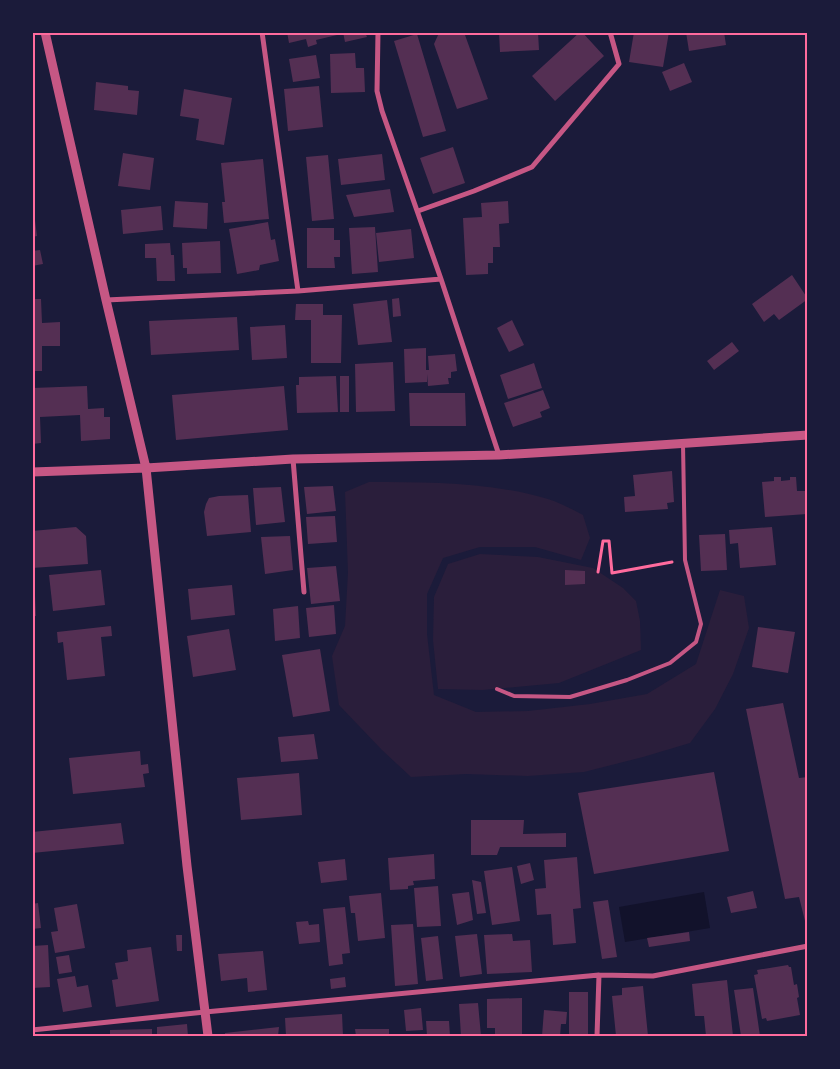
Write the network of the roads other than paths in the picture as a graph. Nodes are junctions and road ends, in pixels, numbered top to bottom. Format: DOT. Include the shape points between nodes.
graph roads {
  1 [pos="45,32"];
  2 [pos="262,32"];
  3 [pos="378,32"];
  4 [pos="610,32"];
  5 [pos="418,212"];
  6 [pos="441,279"];
  7 [pos="298,291"];
  8 [pos="106,300"];
  9 [pos="808,435"];
  10 [pos="683,444"];
  11 [pos="499,455"];
  12 [pos="293,459"];
  13 [pos="146,468"];
  14 [pos="32,472"];
  15 [pos="304,592"];
  16 [pos="497,689"];
  17 [pos="808,946"];
  18 [pos="600,975"];
  19 [pos="205,1012"];
  20 [pos="32,1030"];
  21 [pos="208,1036"];
  22 [pos="597,1036"];
  1 -- 8 [label="street"];
  2 -- 7 [label="street"];
  3 -- 5 [label="street" via="379,98"];
  4 -- 5 [label="street" via="619,64 532,166"];
  5 -- 6 [label="street"];
  6 -- 7 [label="street"];
  6 -- 11 [label="street"];
  7 -- 8 [label="street"];
  8 -- 13 [label="street"];
  9 -- 10 [label="street"];
  10 -- 11 [label="street"];
  10 -- 16 [label="lane" via="685,560 701,624 696,642 670,663 570,697 514,696"];
  11 -- 12 [label="street"];
  12 -- 13 [label="street"];
  12 -- 15 [label="street"];
  13 -- 14 [label="street"];
  13 -- 19 [label="street"];
  17 -- 18 [label="street" via="652,976"];
  18 -- 19 [label="street"];
  18 -- 22 [label="street"];
  19 -- 20 [label="street"];
  19 -- 21 [label="street"];
}
